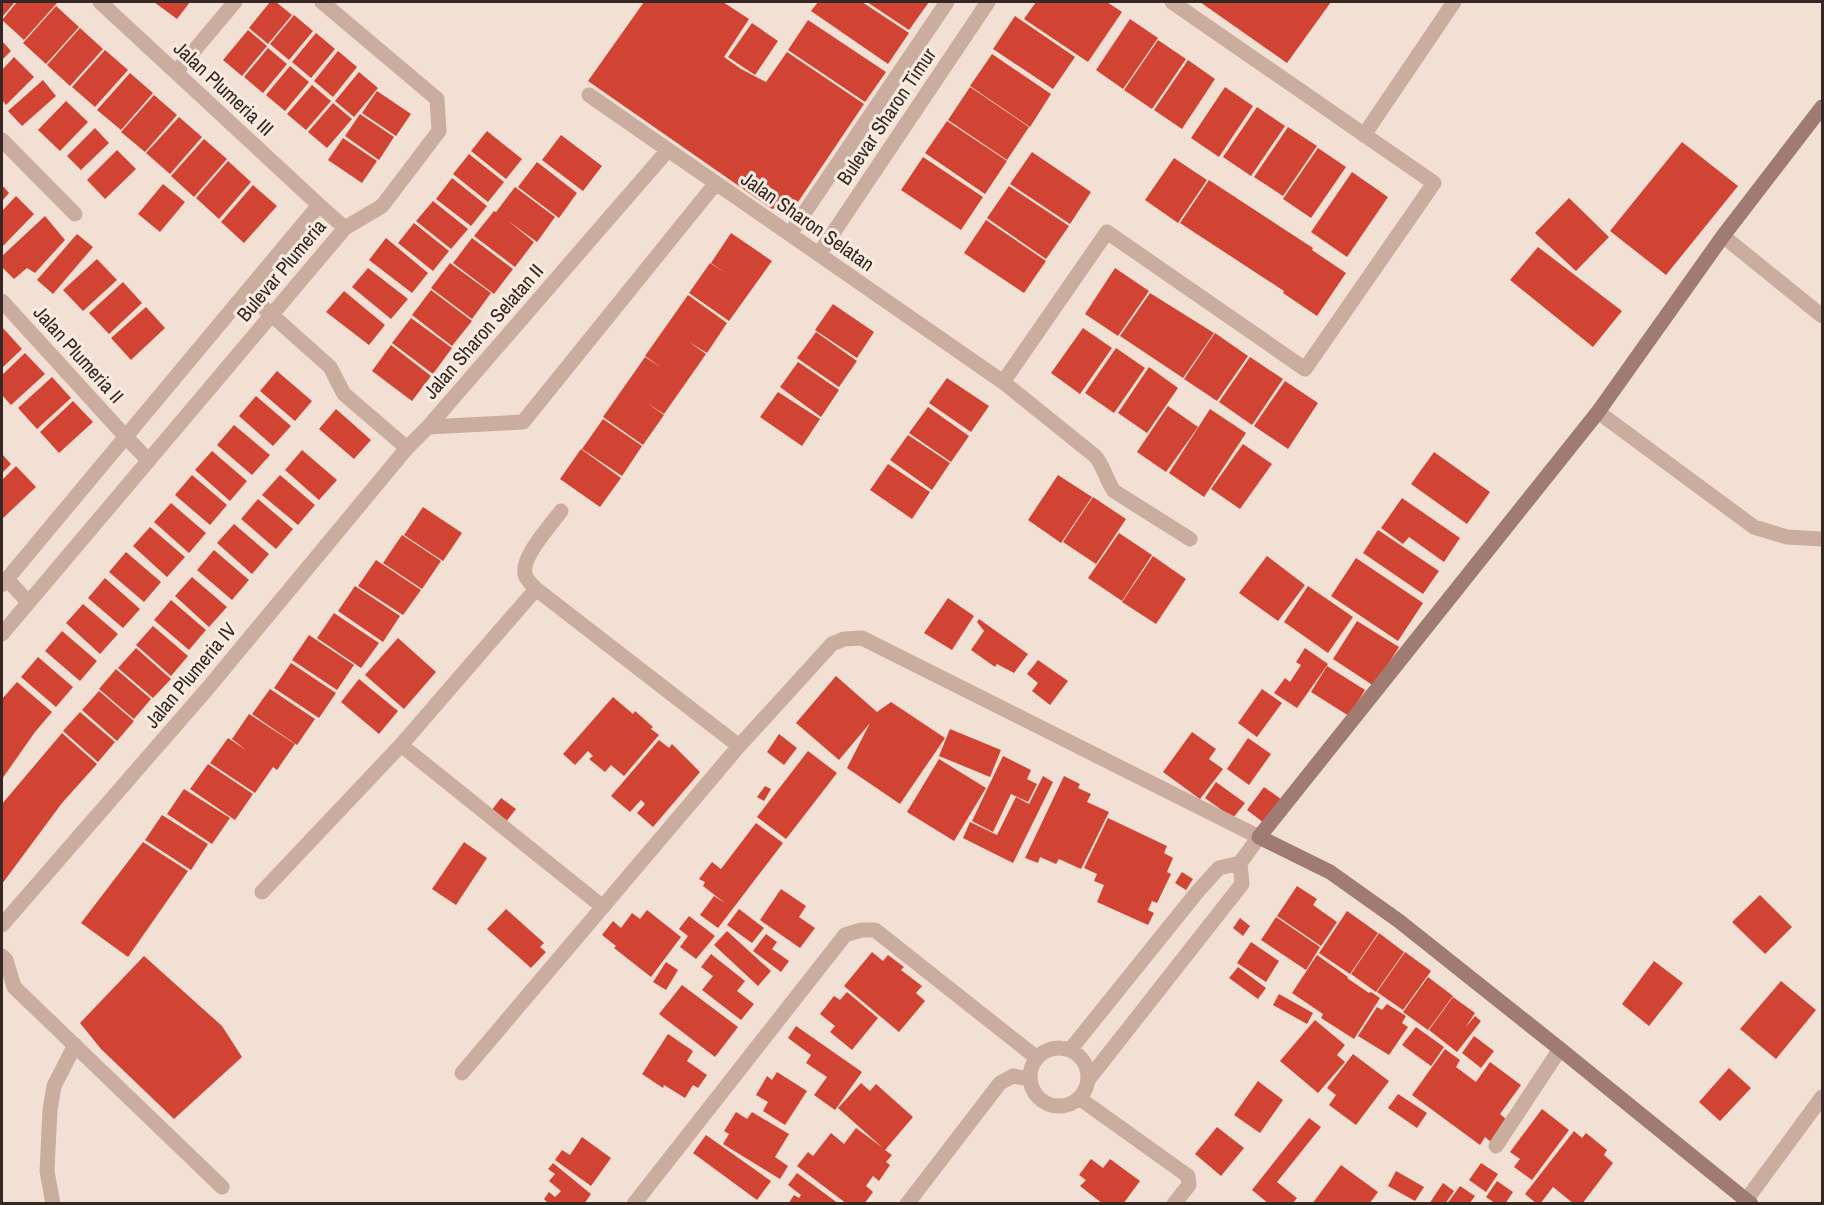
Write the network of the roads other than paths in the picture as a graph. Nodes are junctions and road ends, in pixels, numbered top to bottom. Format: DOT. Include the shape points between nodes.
graph roads {
  1 [pos="100,2"];
  2 [pos="235,2"];
  3 [pos="322,2"];
  4 [pos="947,2"];
  5 [pos="988,2"];
  6 [pos="1172,2"];
  7 [pos="1454,2"];
  8 [pos="176,72"];
  9 [pos="589,95"];
  10 [pos="1822,107"];
  11 [pos="1364,135"];
  12 [pos="2,141"];
  13 [pos="668,150"];
  14 [pos="716,183"];
  15 [pos="319,205"];
  16 [pos="75,214"];
  17 [pos="345,228"];
  18 [pos="790,234"];
  19 [pos="1724,236"];
  20 [pos="819,254"];
  21 [pos="246,292"];
  22 [pos="2,300"];
  23 [pos="271,315"];
  24 [pos="1822,316"];
  25 [pos="1003,382"];
  26 [pos="1598,412"];
  27 [pos="428,427"];
  28 [pos="125,436"];
  29 [pos="407,448"];
  30 [pos="148,460"];
  31 [pos="561,511"];
  32 [pos="1190,539"];
  33 [pos="1822,539"];
  34 [pos="3,579"];
  35 [pos="536,589"];
  36 [pos="28,602"];
  37 [pos="2,634"];
  38 [pos="401,745"];
  39 [pos="739,746"];
  40 [pos="1259,837"];
  41 [pos="1240,863"];
  42 [pos="262,892"];
  43 [pos="603,907"];
  44 [pos="2,925"];
  45 [pos="2,956"];
  46 [pos="75,1045"];
  47 [pos="1560,1048"];
  48 [pos="1070,1050"];
  49 [pos="1037,1058"];
  50 [pos="462,1073"];
  51 [pos="1030,1079"];
  52 [pos="1088,1080"];
  53 [pos="1822,1096"];
  54 [pos="1079,1098"];
  55 [pos="1496,1146"];
  56 [pos="222,1187"];
  57 [pos="1749,1201"];
  58 [pos="53,1203"];
  59 [pos="634,1203"];
  60 [pos="907,1203"];
  61 [pos="1174,1203"];
  1 -- 8 [label="street, Jalan Plumeria III"];
  2 -- 8 [label="street"];
  3 -- 17 [label="street" via="437,99 439,131 382,206"];
  4 -- 18 [label="street, Bulevar Sharon Timur"];
  5 -- 20 [label="street, Bulevar Sharon Timur"];
  6 -- 11 [label="street"];
  7 -- 11 [label="street"];
  8 -- 15 [label="street, Jalan Plumeria III"];
  9 -- 13 [label="street, Jalan Sharon Selatan"];
  10 -- 19 [label="street"];
  11 -- 25 [label="street" via="1434,183 1305,369 1107,232"];
  12 -- 16 [label="street"];
  13 -- 14 [label="street, Jalan Sharon Selatan"];
  13 -- 27 [label="street, Jalan Sharon Selatan II"];
  14 -- 18 [label="street, Jalan Sharon Selatan"];
  14 -- 27 [label="street, Jalan Sharon Selatan II" via="522,422"];
  15 -- 17 [label="street, Bulevar Plumeria"];
  15 -- 21 [label="street, Bulevar Plumeria"];
  17 -- 23 [label="street, Bulevar Plumeria"];
  18 -- 20 [label="street, Jalan Sharon Selatan"];
  19 -- 24 [label="street"];
  19 -- 26 [label="street"];
  20 -- 25 [label="street, Jalan Sharon Selatan"];
  21 -- 23 [label="street"];
  21 -- 28 [label="street, Bulevar Plumeria"];
  22 -- 28 [label="street, Jalan Plumeria II"];
  23 -- 29 [label="street" via="330,367 344,394"];
  23 -- 30 [label="street, Bulevar Plumeria"];
  25 -- 32 [label="street" via="1095,456 1114,491"];
  26 -- 33 [label="street" via="1754,527 1786,537"];
  26 -- 40 [label="street"];
  27 -- 29 [label="street, Jalan Plumeria IV"];
  28 -- 30 [label="street, Jalan Plumeria II"];
  28 -- 34 [label="street, Bulevar Plumeria"];
  29 -- 44 [label="street, Jalan Plumeria IV" via="208,688"];
  30 -- 36 [label="street, Bulevar Plumeria"];
  31 -- 35 [label="street" via="524,566 525,577"];
  34 -- 36 [label="street"];
  35 -- 38 [label="street"];
  35 -- 39 [label="street"];
  36 -- 37 [label="street, Bulevar Plumeria"];
  38 -- 42 [label="street"];
  38 -- 43 [label="street"];
  39 -- 40 [label="street" via="832,644 862,638"];
  39 -- 43 [label="street"];
  40 -- 41 [label="street"];
  40 -- 47 [label="street" via="1330,872 1424,940"];
  41 -- 48 [label="street" via="1219,868"];
  41 -- 52 [label="street" via="1242,884"];
  43 -- 50 [label="street"];
  45 -- 46 [label="street" via="14,987"];
  46 -- 56 [label="street"];
  46 -- 58 [label="street" via="54,1086 50,1110 47,1171"];
  47 -- 55 [label="street"];
  47 -- 57 [label="street"];
  48 -- 49 [label="street" via="1058,1048"];
  48 -- 52 [label="street" via="1080,1058"];
  49 -- 51 [label="street"];
  49 -- 59 [label="street" via="875,930 845,935"];
  51 -- 54 [label="street" via="1044,1102 1063,1106"];
  51 -- 60 [label="street" via="1012,1076 1000,1083"];
  52 -- 54 [label="street"];
  53 -- 57 [label="street"];
  54 -- 61 [label="street" via="1188,1176 1189,1185"];
}
